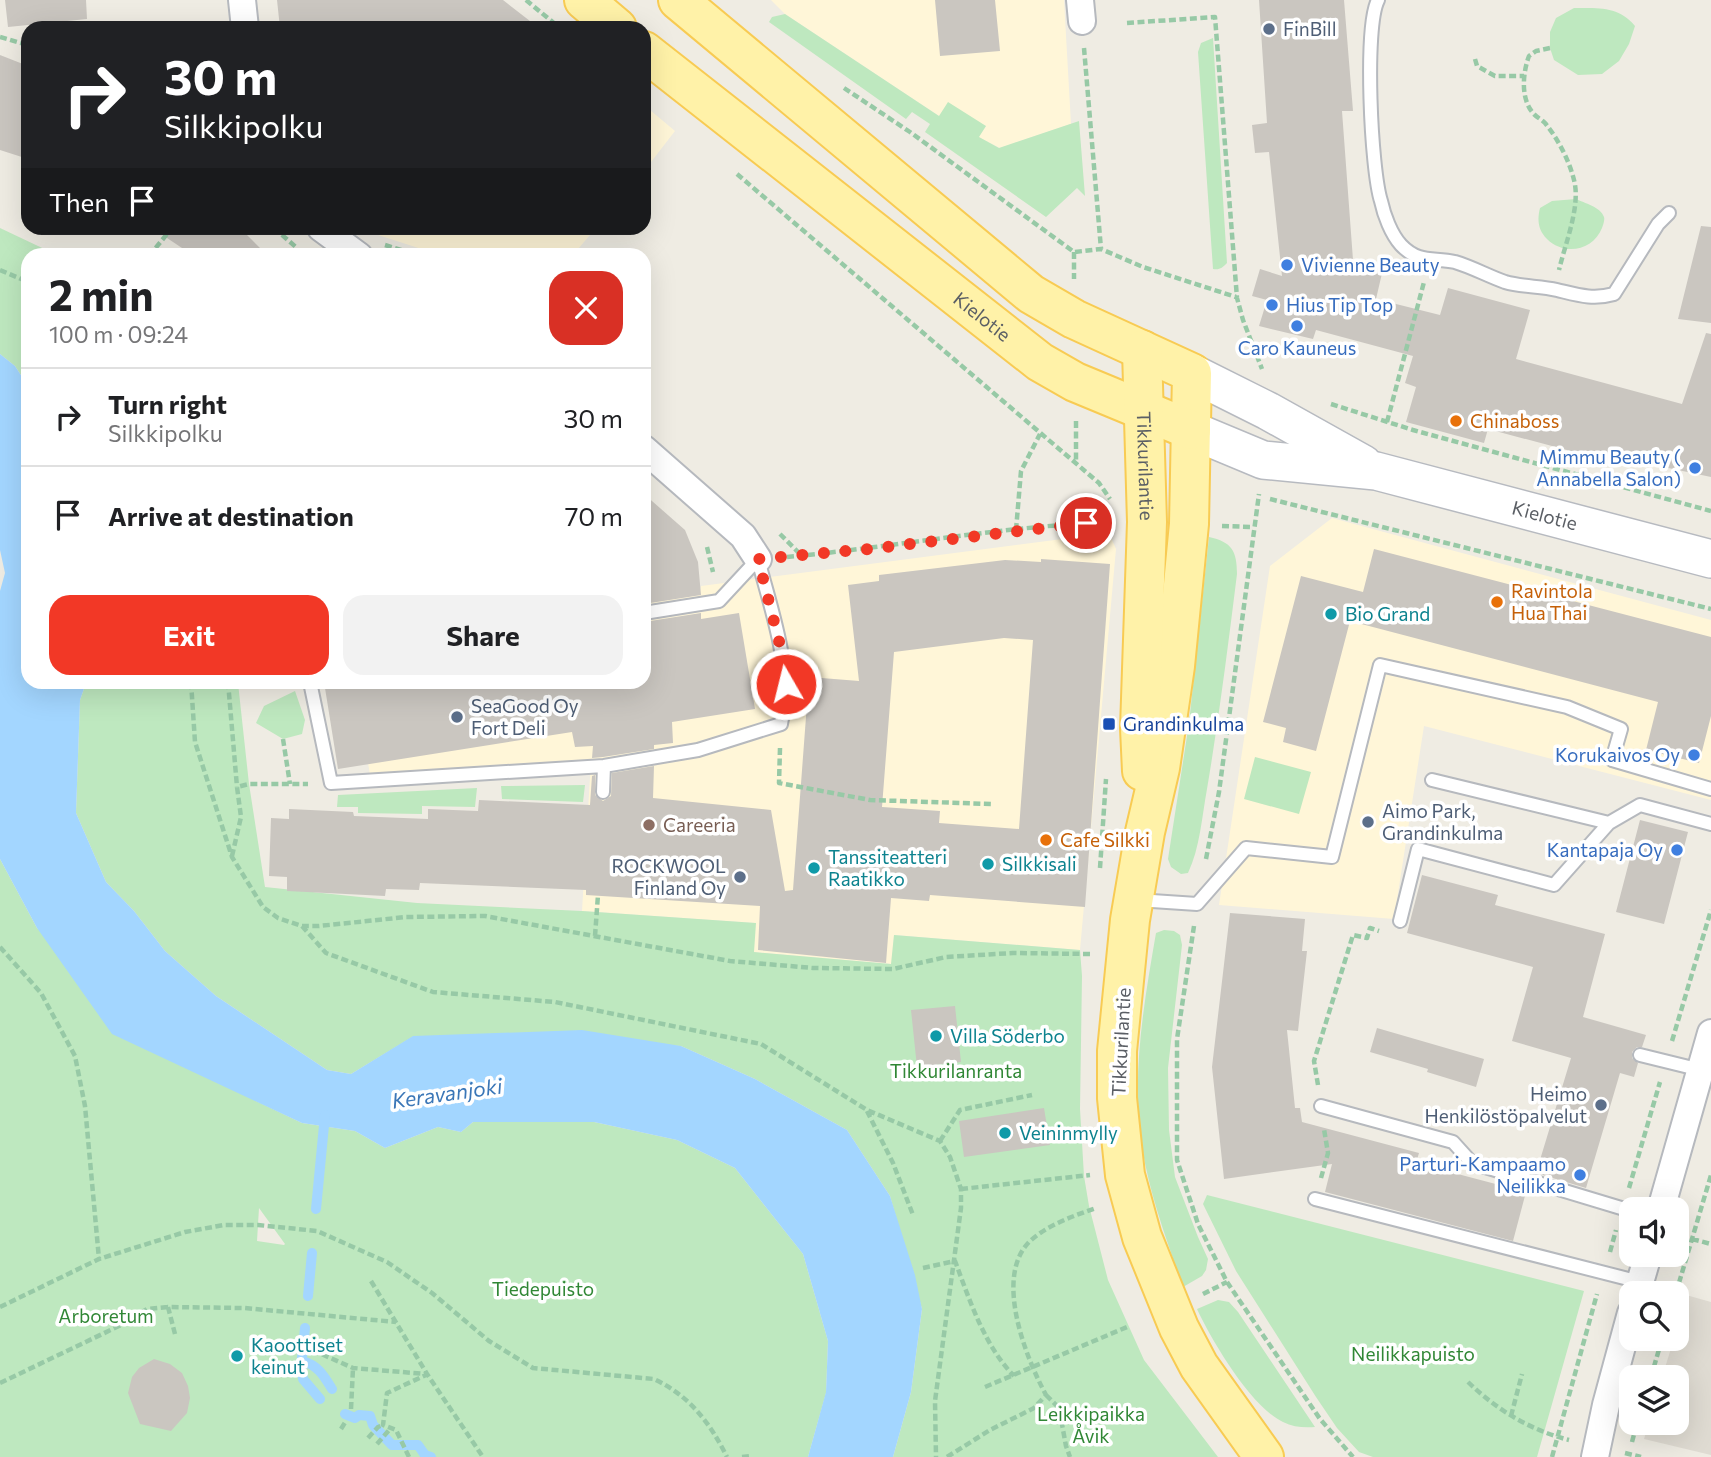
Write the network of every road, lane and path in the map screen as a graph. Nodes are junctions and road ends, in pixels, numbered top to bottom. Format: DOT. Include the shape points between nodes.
graph roads {
  1 [pos="242,0"];
  2 [pos="526,0"];
  3 [pos="584,0"];
  4 [pos="678,0"];
  5 [pos="1378,0"];
  6 [pos="1081,11"];
  7 [pos="244,21"];
  8 [pos="552,21"];
  9 [pos="609,21"];
  10 [pos="1128,23"];
  11 [pos="0,37"];
  12 [pos="21,44"];
  13 [pos="1550,48"];
  14 [pos="651,56"];
  15 [pos="1475,59"];
  16 [pos="1524,76"];
  17 [pos="843,87"];
  18 [pos="728,166"];
  19 [pos="1668,212"];
  20 [pos="282,235"];
  21 [pos="337,235"];
  22 [pos="297,248"];
  23 [pos="368,248"];
  24 [pos="395,248"];
  25 [pos="1101,250"];
  26 [pos="0,270"];
  27 [pos="21,279"];
  28 [pos="1424,282"];
  29 [pos="1555,290"];
  30 [pos="1237,298"];
  31 [pos="1142,350"];
  32 [pos="1264,372"];
  33 [pos="1192,373"];
  34 [pos="1322,401"];
  35 [pos="1144,412"];
  36 [pos="1387,422"];
  37 [pos="1191,430"];
  38 [pos="1040,433"];
  39 [pos="651,455"];
  40 [pos="1076,464"];
  41 [pos="1376,471"];
  42 [pos="1260,487"];
  43 [pos="1259,496"];
  44 [pos="1711,511"];
  45 [pos="1125,521"];
  46 [pos="1016,530"];
  47 [pos="704,534"];
  48 [pos="758,559"];
  49 [pos="1711,559"];
  50 [pos="719,601"];
  51 [pos="1711,609"];
  52 [pos="651,612"];
  53 [pos="191,689"];
  54 [pos="229,689"];
  55 [pos="311,689"];
  56 [pos="781,724"];
  57 [pos="283,740"];
  58 [pos="604,766"];
  59 [pos="1432,780"];
  60 [pos="331,783"];
  61 [pos="290,784"];
  62 [pos="237,787"];
  63 [pos="1711,789"];
  64 [pos="603,792"];
  65 [pos="990,804"];
  66 [pos="1609,823"];
  67 [pos="1711,824"];
  68 [pos="1145,832"];
  69 [pos="232,857"];
  70 [pos="598,895"];
  71 [pos="1133,900"];
  72 [pos="1197,904"];
  73 [pos="1711,911"];
  74 [pos="1400,921"];
  75 [pos="302,926"];
  76 [pos="1370,929"];
  77 [pos="594,936"];
  78 [pos="0,947"];
  79 [pos="1091,954"];
  80 [pos="1711,1033"];
  81 [pos="1640,1055"];
  82 [pos="1667,1060"];
  83 [pos="1701,1070"];
  84 [pos="1032,1095"];
  85 [pos="1321,1106"];
  86 [pos="867,1111"];
  87 [pos="940,1141"];
  88 [pos="1098,1174"];
  89 [pos="1711,1175"];
  90 [pos="961,1189"];
  91 [pos="1630,1197"];
  92 [pos="1664,1197"];
  93 [pos="1315,1199"];
  94 [pos="1104,1205"];
  95 [pos="1619,1208"];
  96 [pos="913,1215"];
  97 [pos="1619,1232"];
  98 [pos="1692,1239"];
  99 [pos="1711,1244"];
  100 [pos="99,1259"];
  101 [pos="955,1261"];
  102 [pos="923,1268"];
  103 [pos="1603,1275"];
  104 [pos="370,1281"];
  105 [pos="1619,1281"];
  106 [pos="1680,1281"];
  107 [pos="1227,1282"];
  108 [pos="1200,1295"];
  109 [pos="0,1307"];
  110 [pos="168,1307"];
  111 [pos="396,1322"];
  112 [pos="1127,1327"];
  113 [pos="175,1334"];
  114 [pos="291,1351"];
  115 [pos="1621,1351"];
  116 [pos="353,1368"];
  117 [pos="1031,1368"];
  118 [pos="427,1374"];
  119 [pos="1522,1374"];
  120 [pos="1014,1376"];
  121 [pos="1468,1382"];
  122 [pos="0,1383"];
  123 [pos="985,1387"];
  124 [pos="1046,1395"];
  125 [pos="1223,1398"];
  126 [pos="351,1409"];
  127 [pos="1511,1416"];
  128 [pos="346,1421"];
  129 [pos="383,1425"];
  130 [pos="391,1428"];
  131 [pos="341,1429"];
  132 [pos="1557,1437"];
  133 [pos="368,1438"];
  134 [pos="377,1444"];
  135 [pos="752,1456"];
  136 [pos="409,1457"];
  137 [pos="483,1457"];
  138 [pos="727,1457"];
  139 [pos="742,1457"];
  140 [pos="936,1457"];
  141 [pos="947,1457"];
  142 [pos="1070,1457"];
  143 [pos="1264,1457"];
  144 [pos="1294,1457"];
  145 [pos="1353,1457"];
  146 [pos="1552,1457"];
  147 [pos="1595,1457"];
  1 -- 7 [label="street"];
  2 -- 8 [label="path"];
  3 -- 9 [label="main road"];
  4 -- 31 [label="main road, Kielotie" via="1031,294"];
  5 -- 29 [label="lane" via="1371,31 1373,140 1380,200 1401,245 1420,258 1456,262 1506,282"];
  6 -- 25 [label="path"];
  10 -- 30 [label="path" via="1215,18"];
  11 -- 12 [label="path"];
  13 -- 16 [label="path" via="1529,55"];
  14 -- 35 [label="main road, Kielotie" via="1040,362"];
  15 -- 16 [label="path" via="1477,66 1495,76"];
  16 -- 29 [label="path" via="1528,106 1564,152 1575,181 1576,199"];
  17 -- 25 [label="path" via="1074,252"];
  18 -- 38 [label="path"];
  19 -- 29 [label="lane" via="1614,294 1584,298"];
  20 -- 22 [label="path"];
  21 -- 23 [label="street"];
  23 -- 24 [label="path"];
  25 -- 30 [label="path"];
  26 -- 27 [label="path"];
  28 -- 36 [label="path"];
  30 -- 32 [label="path"];
  31 -- 33 [label="main road, Kielotie"];
  31 -- 35 [label="main road, Tikkurilantie"];
  33 -- 37 [label="main road, Tikkurilantie"];
  33 -- 41 [label="street, Kielotie"];
  34 -- 36 [label="path"];
  35 -- 37 [label="main road, Kielotie"];
  35 -- 68 [label="main road, Tikkurilantie" via="1147,522 1140,728"];
  36 -- 44 [label="path"];
  37 -- 41 [label="street, Kielotie" via="1263,460"];
  37 -- 68 [label="main road, Tikkurilantie" via="1189,524 1175,666"];
  38 -- 40 [label="path"];
  38 -- 46 [label="path" via="1021,471"];
  39 -- 48 [label="street" via="743,536"];
  41 -- 49 [label="street, Kielotie"];
  42 -- 43 [label="path"];
  43 -- 51 [label="path"];
  43 -- 72 [label="path" via="1219,792"];
  45 -- 46 [label="path"];
  46 -- 48 [label="path"];
  47 -- 50 [label="path"];
  48 -- 50 [label="lane"];
  48 -- 56 [label="lane" via="786,684"];
  50 -- 52 [label="lane"];
  53 -- 69 [label="path" via="195,742"];
  54 -- 62 [label="path"];
  55 -- 60 [label="lane"];
  56 -- 58 [label="lane" via="698,750"];
  56 -- 65 [label="path" via="779,783 870,800"];
  57 -- 61 [label="path"];
  58 -- 60 [label="lane"];
  58 -- 64 [label="lane"];
  59 -- 66 [label="lane"];
  60 -- 61 [label="path"];
  61 -- 62 [label="path"];
  62 -- 69 [label="path" via="241,817"];
  63 -- 72 [label="lane" via="1612,760 1621,729 1567,707 1380,666 1332,858 1246,848"];
  66 -- 67 [label="lane" via="1640,805"];
  66 -- 74 [label="lane" via="1554,885 1418,849"];
  68 -- 71 [label="main road, Tikkurilantie"];
  69 -- 75 [label="path" via="263,907"];
  70 -- 77 [label="path"];
  71 -- 72 [label="lane"];
  71 -- 125 [label="main road, Tikkurilantie" via="1117,1051 1125,1175 1142,1237 1179,1328"];
  72 -- 107 [label="path" via="1177,1039 1177,1160 1198,1224"];
  73 -- 82 [label="path"];
  75 -- 77 [label="path" via="485,916"];
  75 -- 86 [label="path" via="327,953 433,992 555,1002 761,1044"];
  76 -- 85 [label="path" via="1367,939 1353,935 1314,1061"];
  77 -- 79 [label="path" via="730,961 813,968 893,969 946,957"];
  78 -- 100 [label="path" via="41,993 75,1056 85,1106"];
  80 -- 83 [label="street"];
  81 -- 82 [label="lane"];
  82 -- 83 [label="lane"];
  82 -- 91 [label="path"];
  83 -- 92 [label="street"];
  84 -- 87 [label="path" via="960,1110"];
  85 -- 93 [label="path" via="1328,1153"];
  85 -- 95 [label="lane" via="1452,1142 1472,1163"];
  86 -- 87 [label="path"];
  86 -- 96 [label="path"];
  87 -- 90 [label="path"];
  88 -- 90 [label="path"];
  89 -- 98 [label="path"];
  90 -- 101 [label="path"];
  93 -- 103 [label="lane"];
  94 -- 117 [label="path" via="1065,1219 1030,1242 1019,1256 1013,1293"];
  97 -- 103 [label="path"];
  98 -- 99 [label="path"];
  98 -- 106 [label="path"];
  100 -- 109 [label="path"];
  100 -- 138 [label="path" via="224,1225 317,1231 387,1262 489,1341 533,1368 641,1377 671,1387 698,1410"];
  101 -- 102 [label="path"];
  101 -- 120 [label="path" via="975,1315"];
  101 -- 140 [label="path" via="935,1401"];
  103 -- 105 [label="lane"];
  103 -- 132 [label="path"];
  104 -- 111 [label="path"];
  107 -- 108 [label="path"];
  107 -- 145 [label="path" via="1320,1419"];
  110 -- 111 [label="path" via="244,1308"];
  110 -- 113 [label="path"];
  110 -- 122 [label="path" via="147,1309"];
  111 -- 118 [label="path"];
  112 -- 117 [label="path"];
  114 -- 116 [label="path" via="317,1352"];
  115 -- 147 [label="street"];
  116 -- 118 [label="path"];
  116 -- 126 [label="path"];
  117 -- 120 [label="path"];
  117 -- 124 [label="path"];
  118 -- 129 [label="path" via="387,1393"];
  118 -- 137 [label="path"];
  119 -- 127 [label="path"];
  120 -- 123 [label="path"];
  121 -- 127 [label="path"];
  124 -- 141 [label="path" via="1034,1408"];
  124 -- 142 [label="path" via="1059,1408"];
  125 -- 143 [label="main road, Tikkurilantie"];
  125 -- 144 [label="main road, Tikkurilantie"];
  127 -- 132 [label="path"];
  128 -- 131 [label="path"];
  129 -- 130 [label="path"];
  129 -- 133 [label="path"];
  130 -- 134 [label="path"];
  130 -- 136 [label="path"];
  132 -- 146 [label="path"];
  135 -- 139 [label="path"];
}
